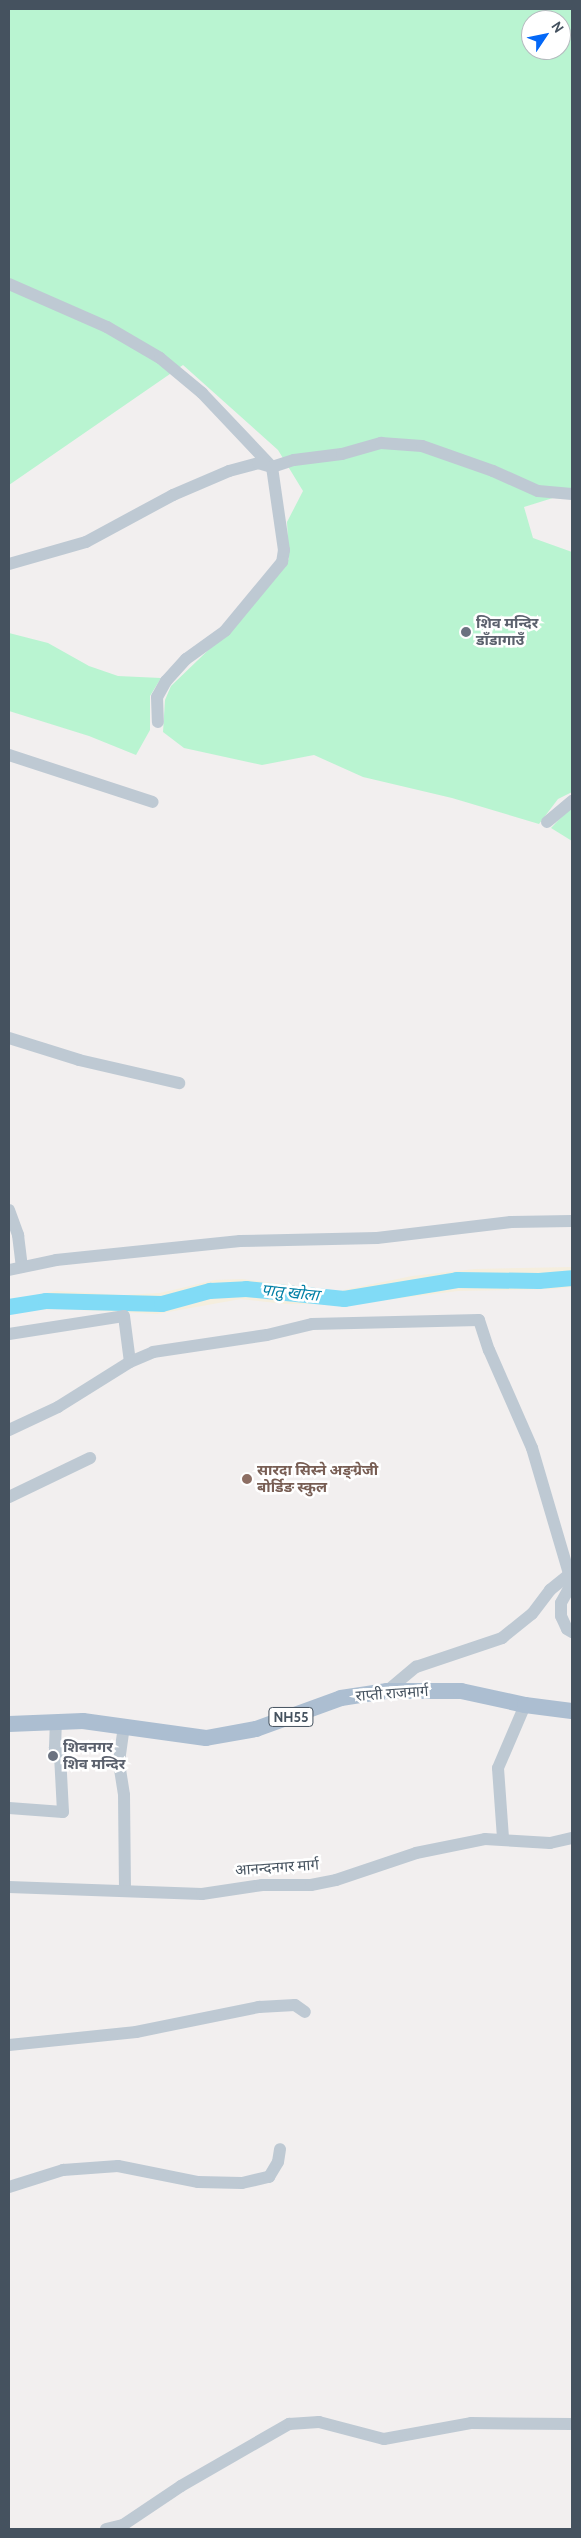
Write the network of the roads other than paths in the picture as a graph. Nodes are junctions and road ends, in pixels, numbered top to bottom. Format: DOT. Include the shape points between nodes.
graph roads {
  1 [pos="9,284"];
  2 [pos="272,467"];
  3 [pos="572,494"];
  4 [pos="9,564"];
  5 [pos="158,722"];
  6 [pos="9,755"];
  7 [pos="572,800"];
  8 [pos="153,802"];
  9 [pos="547,822"];
  10 [pos="9,1038"];
  11 [pos="179,1083"];
  12 [pos="9,1210"];
  13 [pos="572,1222"];
  14 [pos="22,1267"];
  15 [pos="9,1270"];
  16 [pos="9,1334"];
  17 [pos="130,1362"];
  18 [pos="9,1430"];
  19 [pos="90,1458"];
  20 [pos="9,1497"];
  21 [pos="571,1577"];
  22 [pos="572,1632"];
  23 [pos="387,1691"];
  24 [pos="525,1705"];
  25 [pos="572,1711"];
  26 [pos="56,1721"];
  27 [pos="9,1724"];
  28 [pos="124,1726"];
  29 [pos="9,1808"];
  30 [pos="503,1838"];
  31 [pos="572,1838"];
  32 [pos="9,1887"];
  33 [pos="125,1889"];
  34 [pos="305,2012"];
  35 [pos="9,2045"];
  36 [pos="280,2149"];
  37 [pos="9,2186"];
  38 [pos="572,2424"];
  39 [pos="106,2529"];
  1 -- 2 [label="street" via="107,327 160,358 207,397"];
  2 -- 3 [label="street" via="381,443 399,444 449,454 538,491"];
  2 -- 4 [label="street" via="258,463 229,471 173,495 86,542"];
  2 -- 5 [label="street" via="284,550 282,562 225,631 186,659 166,681 157,697"];
  6 -- 8 [label="street"];
  7 -- 9 [label="street"];
  10 -- 11 [label="street" via="79,1060"];
  12 -- 14 [label="street" via="18,1235"];
  13 -- 14 [label="street" via="511,1222 377,1238 240,1242"];
  14 -- 15 [label="street"];
  16 -- 17 [label="street" via="124,1316"];
  17 -- 18 [label="street" via="58,1407"];
  17 -- 21 [label="street" via="178,1346 253,1337 312,1324 479,1320 532,1448"];
  19 -- 20 [label="street"];
  21 -- 22 [label="street" via="561,1603 561,1616 566,1629"];
  21 -- 23 [label="street" via="550,1590 532,1614 502,1638 416,1667"];
  23 -- 24 [label="main road, राप्ती राजमार्ग / NH55" via="461,1691"];
  23 -- 28 [label="main road, राप्ती राजमार्ग / NH55" via="341,1698 256,1729 206,1738"];
  24 -- 25 [label="main road, राप्ती राजमार्ग / NH55"];
  24 -- 30 [label="street" via="498,1768"];
  26 -- 27 [label="main road, राप्ती राजमार्ग / NH55"];
  26 -- 28 [label="main road, राप्ती राजमार्ग / NH55"];
  26 -- 29 [label="street" via="55,1748 60,1754 63,1812"];
  28 -- 33 [label="street" via="119,1763 124,1795"];
  30 -- 31 [label="street, आनन्दनगर मार्ग" via="550,1843"];
  30 -- 33 [label="street, आनन्दनगर मार्ग" via="416,1853 336,1880 311,1885 262,1885 202,1894"];
  32 -- 33 [label="street, आनन्दनगर मार्ग"];
  34 -- 35 [label="street" via="295,2005 260,2007 136,2032"];
  36 -- 37 [label="street" via="278,2162 269,2177 242,2183 198,2182 118,2166 63,2170"];
  38 -- 39 [label="street" via="471,2423 384,2439 319,2422 289,2424 181,2486 123,2525"];
}
